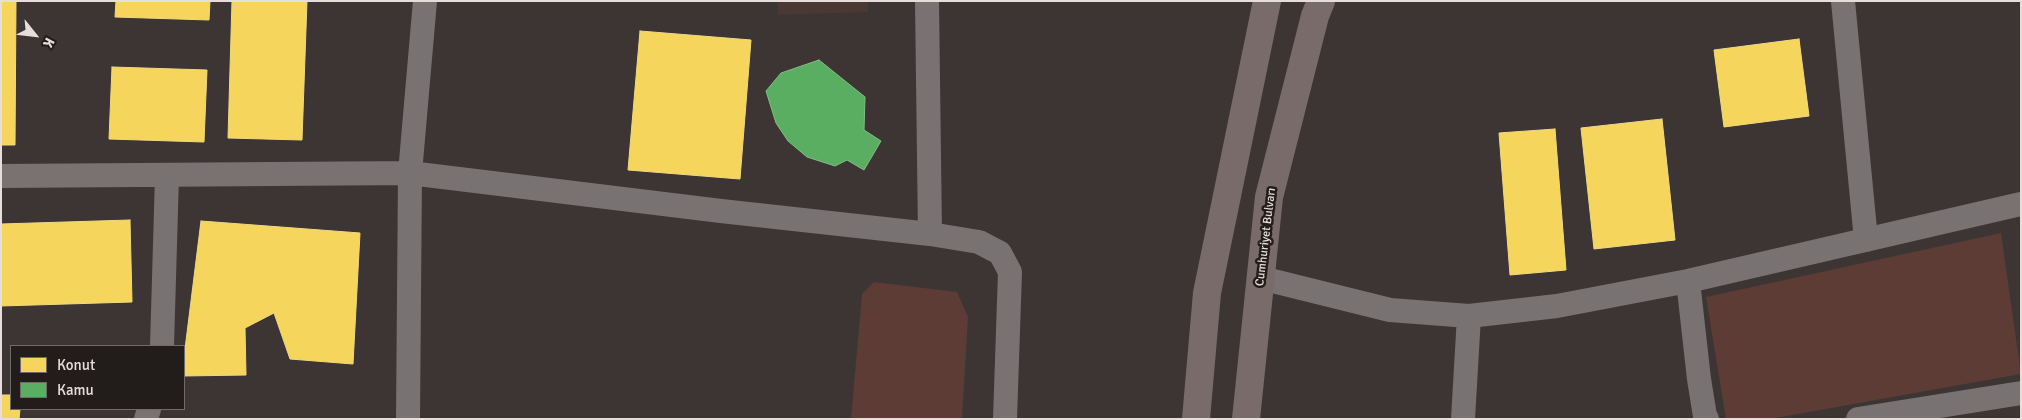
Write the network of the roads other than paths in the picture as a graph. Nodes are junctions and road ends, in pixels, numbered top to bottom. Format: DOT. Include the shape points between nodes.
graph roads {
  1 [pos="425,1"];
  2 [pos="927,1"];
  3 [pos="1267,1"];
  4 [pos="1321,1"];
  5 [pos="1843,1"];
  6 [pos="410,173"];
  7 [pos="1,176"];
  8 [pos="167,176"];
  9 [pos="2021,204"];
  10 [pos="930,234"];
  11 [pos="1866,240"];
  12 [pos="1261,278"];
  13 [pos="1688,281"];
  14 [pos="1469,316"];
  15 [pos="162,345"];
  16 [pos="2021,393"];
  17 [pos="1908,415"];
  18 [pos="408,419"];
  19 [pos="1005,419"];
  20 [pos="1196,419"];
  21 [pos="1246,419"];
  22 [pos="1463,419"];
  23 [pos="1707,419"];
  24 [pos="1858,419"];
  1 -- 6 [label="street"];
  2 -- 10 [label="street"];
  3 -- 20 [label="main road" via="1207,293"];
  4 -- 12 [label="main road, Cumhuriyet Bulvarı" via="1269,197"];
  5 -- 11 [label="street"];
  6 -- 8 [label="street"];
  6 -- 10 [label="street"];
  6 -- 18 [label="street"];
  7 -- 8 [label="street"];
  8 -- 15 [label="street"];
  9 -- 11 [label="street"];
  10 -- 19 [label="street" via="979,242 1000,253 1010,272"];
  11 -- 13 [label="street"];
  12 -- 14 [label="street" via="1390,310"];
  12 -- 21 [label="main road, Cumhuriyet Bulvarı"];
  13 -- 14 [label="street" via="1557,306"];
  13 -- 23 [label="street"];
  14 -- 22 [label="street"];
  16 -- 17 [label="street"];
  17 -- 24 [label="street"];
}
